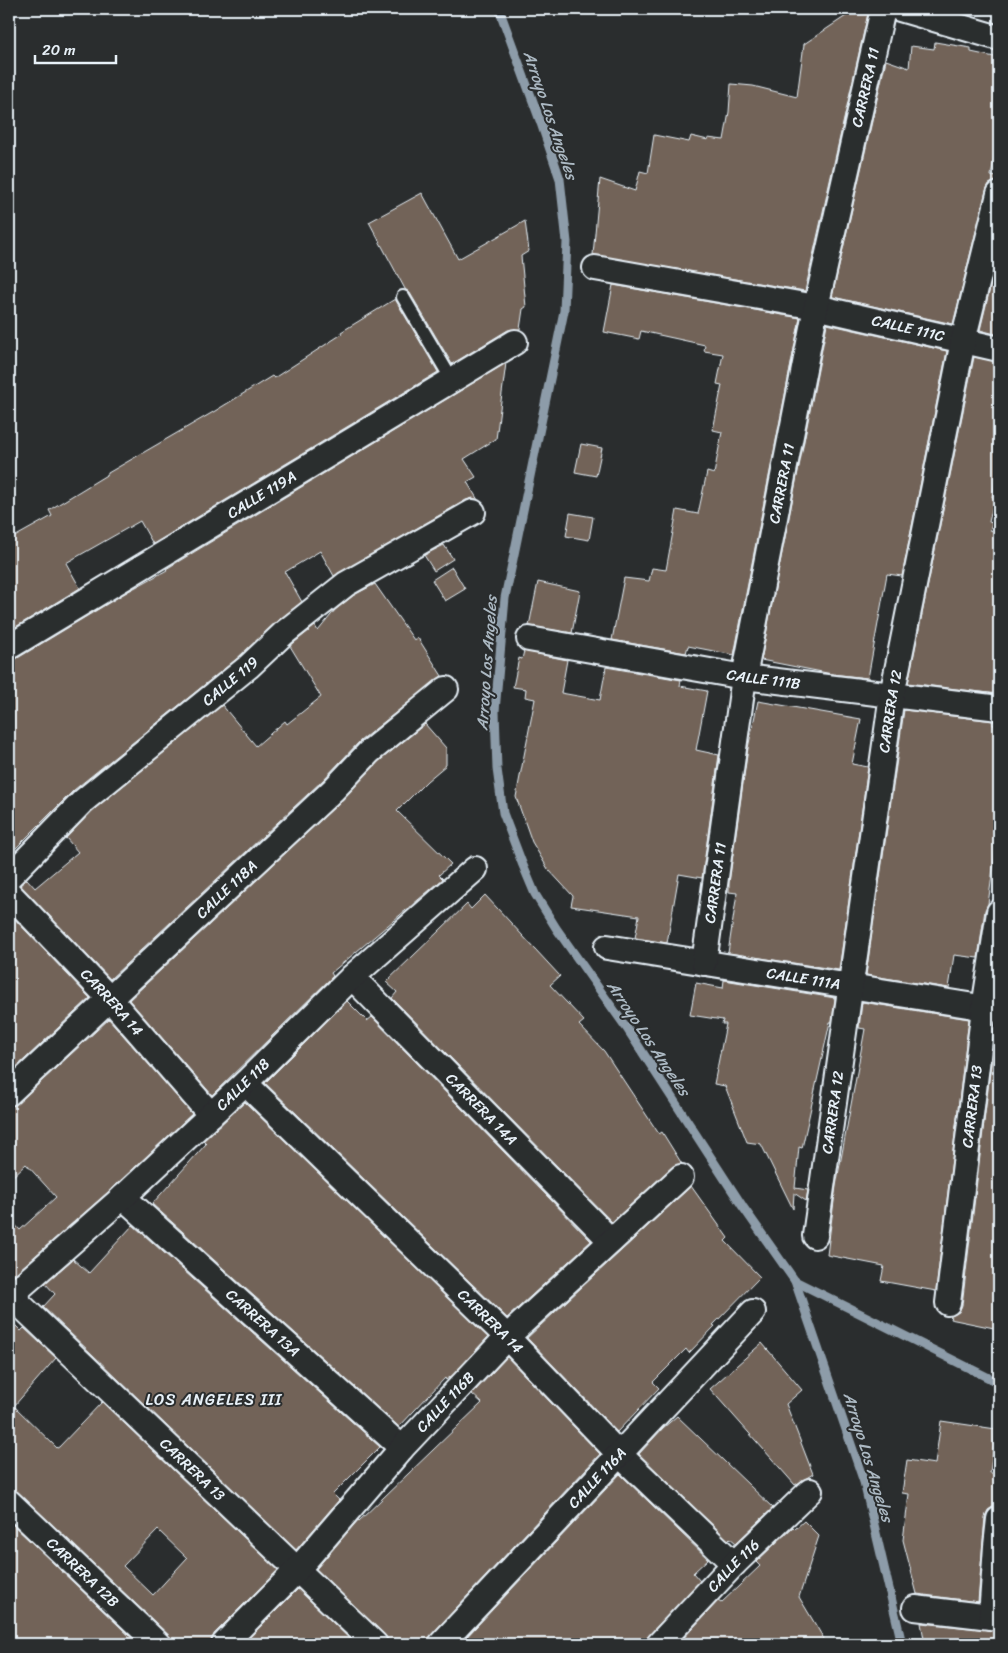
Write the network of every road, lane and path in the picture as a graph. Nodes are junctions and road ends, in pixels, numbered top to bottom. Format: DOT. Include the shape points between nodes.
graph roads {
  1 [pos="883,9"];
  2 [pos="900,9"];
  3 [pos="999,38"];
  4 [pos="999,194"];
  5 [pos="596,268"];
  6 [pos="403,297"];
  7 [pos="816,307"];
  8 [pos="962,341"];
  9 [pos="515,342"];
  10 [pos="999,349"];
  11 [pos="452,380"];
  12 [pos="473,512"];
  13 [pos="529,639"];
  14 [pos="9,647"];
  15 [pos="744,677"];
  16 [pos="446,689"];
  17 [pos="892,695"];
  18 [pos="999,708"];
  19 [pos="476,868"];
  20 [pos="9,878"];
  21 [pos="9,893"];
  22 [pos="999,912"];
  23 [pos="607,947"];
  24 [pos="704,963"];
  25 [pos="352,977"];
  26 [pos="849,986"];
  27 [pos="110,999"];
  28 [pos="992,1009"];
  29 [pos="245,1083"];
  30 [pos="9,1093"];
  31 [pos="210,1114"];
  32 [pos="681,1177"];
  33 [pos="123,1197"];
  34 [pos="815,1236"];
  35 [pos="612,1241"];
  36 [pos="10,1297"];
  37 [pos="948,1303"];
  38 [pos="753,1312"];
  39 [pos="507,1337"];
  40 [pos="402,1448"];
  41 [pos="619,1454"];
  42 [pos="810,1491"];
  43 [pos="9,1502"];
  44 [pos="999,1519"];
  45 [pos="734,1564"];
  46 [pos="296,1570"];
  47 [pos="916,1608"];
  48 [pos="995,1618"];
  49 [pos="158,1644"];
  50 [pos="224,1644"];
  51 [pos="375,1644"];
  52 [pos="441,1644"];
  53 [pos="659,1644"];
  1 -- 7 [label="street, CARRERA 11"];
  2 -- 3 [label="street"];
  4 -- 8 [label="street, CARRERA 12"];
  5 -- 7 [label="street, CALLE 111C"];
  6 -- 11 [label="lane"];
  7 -- 8 [label="street, CALLE 111C"];
  7 -- 15 [label="street, CARRERA 11"];
  8 -- 10 [label="street, CALLE 111C"];
  8 -- 17 [label="street, CARRERA 12"];
  9 -- 11 [label="street, CALLE 119A"];
  11 -- 14 [label="street, CALLE 119A"];
  12 -- 20 [label="street, CALLE 119" via="346,584 83,801"];
  13 -- 15 [label="street, CALLE 111B"];
  15 -- 17 [label="street, CALLE 111B"];
  15 -- 24 [label="street, CARRERA 11"];
  16 -- 27 [label="street, CALLE 118A" via="369,752"];
  17 -- 18 [label="street, CALLE 111B"];
  17 -- 26 [label="street, CARRERA 12"];
  19 -- 25 [label="street, CALLE 118"];
  21 -- 27 [label="street, CARRERA 14"];
  22 -- 28 [label="street, CARRERA 13"];
  23 -- 24 [label="street, CALLE 111A"];
  24 -- 26 [label="street, CALLE 111A"];
  25 -- 29 [label="street, CALLE 118"];
  25 -- 35 [label="street, CARRERA 14A"];
  26 -- 28 [label="street, CALLE 111A"];
  26 -- 34 [label="street, CARRERA 12"];
  27 -- 30 [label="street, CALLE 118A"];
  27 -- 31 [label="street, CARRERA 14"];
  28 -- 37 [label="street, CARRERA 13"];
  29 -- 31 [label="street, CALLE 118"];
  29 -- 39 [label="street, CARRERA 14"];
  31 -- 33 [label="street, CALLE 118"];
  32 -- 35 [label="street, CALLE 116B"];
  33 -- 36 [label="street, CALLE 118"];
  33 -- 40 [label="street, CARRERA 13A"];
  35 -- 39 [label="street, CALLE 116B"];
  36 -- 46 [label="street, CARRERA 13"];
  38 -- 41 [label="street, CALLE 116A"];
  39 -- 40 [label="street, CALLE 116B"];
  39 -- 41 [label="street, CARRERA 14"];
  40 -- 46 [label="street, CALLE 116B"];
  41 -- 45 [label="street, CARRERA 14"];
  41 -- 52 [label="street, CALLE 116A"];
  42 -- 45 [label="street, CALLE 116"];
  43 -- 49 [label="street, CARRERA 12B"];
  44 -- 48 [label="street"];
  45 -- 53 [label="street, CALLE 116"];
  46 -- 50 [label="street, CALLE 116B"];
  46 -- 51 [label="street, CARRERA 13"];
  47 -- 48 [label="street"];
}
